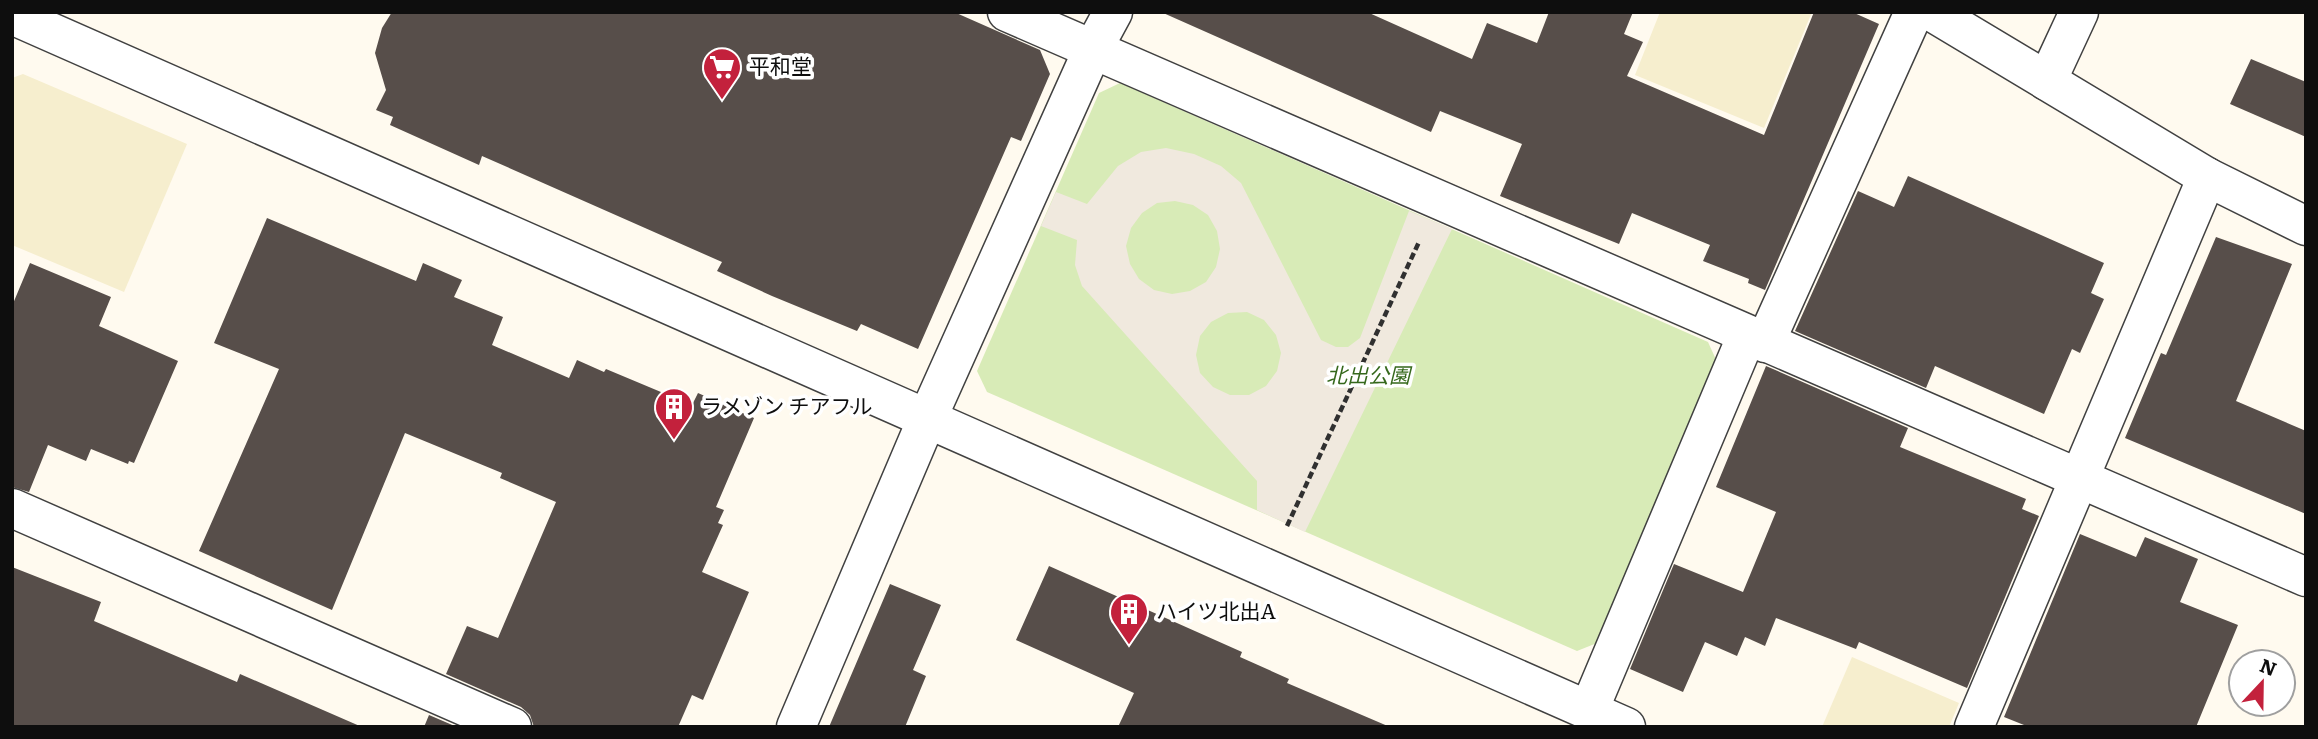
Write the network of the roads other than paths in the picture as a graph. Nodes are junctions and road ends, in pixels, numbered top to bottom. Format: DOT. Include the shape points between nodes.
graph roads {
  1 [pos="1007,12"];
  2 [pos="1113,12"];
  3 [pos="1914,12"];
  4 [pos="1932,12"];
  5 [pos="2079,12"];
  6 [pos="12,15"];
  7 [pos="1093,49"];
  8 [pos="2047,82"];
  9 [pos="2207,177"];
  10 [pos="2306,226"];
  11 [pos="1756,339"];
  12 [pos="927,419"];
  13 [pos="2078,480"];
  14 [pos="12,508"];
  15 [pos="2306,577"];
  16 [pos="1589,710"];
  17 [pos="512,727"];
  18 [pos="796,727"];
  19 [pos="1626,727"];
  20 [pos="1974,727"];
  1 -- 7 [label="street"];
  2 -- 7 [label="street"];
  3 -- 11 [label="street"];
  4 -- 8 [label="street"];
  5 -- 8 [label="street"];
  6 -- 12 [label="street"];
  7 -- 11 [label="street"];
  7 -- 12 [label="street"];
  8 -- 9 [label="street"];
  9 -- 10 [label="street"];
  9 -- 13 [label="street"];
  11 -- 13 [label="street"];
  11 -- 16 [label="street"];
  12 -- 16 [label="street"];
  12 -- 18 [label="street"];
  13 -- 15 [label="street"];
  13 -- 20 [label="street"];
  14 -- 17 [label="street"];
  16 -- 19 [label="street"];
}
